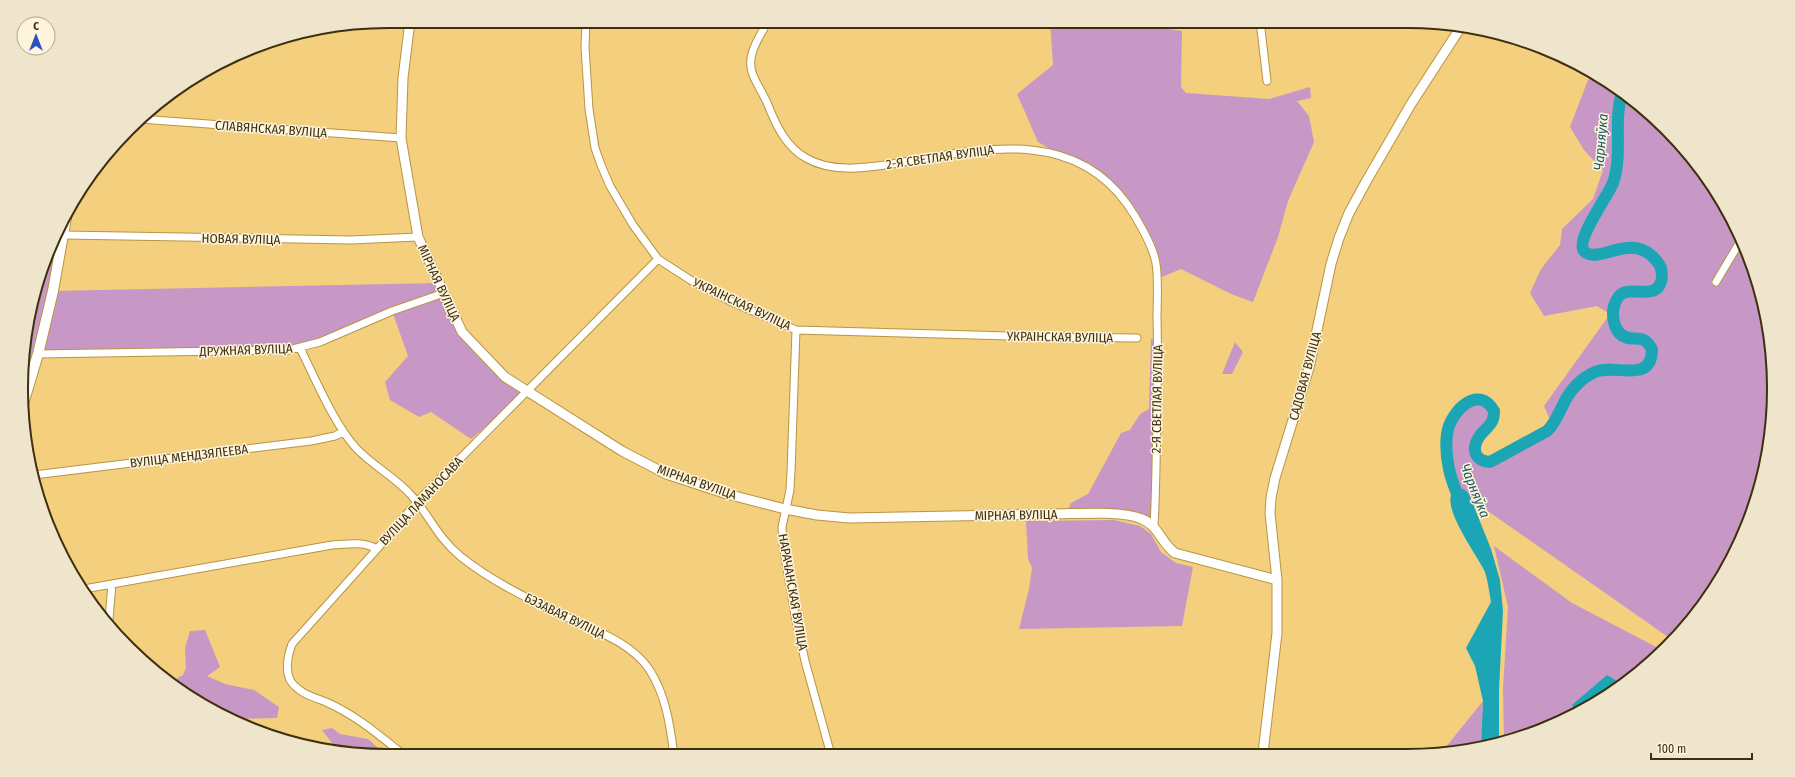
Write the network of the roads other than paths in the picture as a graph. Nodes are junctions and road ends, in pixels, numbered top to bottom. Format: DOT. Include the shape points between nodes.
graph roads {
  1 [pos="408,28"];
  2 [pos="586,28"];
  3 [pos="764,28"];
  4 [pos="1261,28"];
  5 [pos="1458,32"];
  6 [pos="1267,80"];
  7 [pos="148,120"];
  8 [pos="401,138"];
  9 [pos="65,229"];
  10 [pos="64,235"];
  11 [pos="418,237"];
  12 [pos="1738,246"];
  13 [pos="58,249"];
  14 [pos="658,258"];
  15 [pos="1716,282"];
  16 [pos="444,293"];
  17 [pos="796,330"];
  18 [pos="1136,338"];
  19 [pos="300,348"];
  20 [pos="38,354"];
  21 [pos="28,385"];
  22 [pos="527,391"];
  23 [pos="343,432"];
  24 [pos="38,474"];
  25 [pos="417,502"];
  26 [pos="785,509"];
  27 [pos="1154,526"];
  28 [pos="377,549"];
  29 [pos="1277,580"];
  30 [pos="112,584"];
  31 [pos="88,588"];
  32 [pos="108,616"];
  33 [pos="396,749"];
  34 [pos="673,749"];
  35 [pos="829,749"];
  36 [pos="1263,749"];
  1 -- 8 [label="street, МІРНАЯ ВУЛІЦА" via="403,78"];
  2 -- 14 [label="street, УКРАІНСКАЯ ВУЛІЦА" via="587,89 595,148 610,186 633,225"];
  3 -- 27 [label="street, 2-Я СВЕТЛАЯ ВУЛІЦА" via="751,55 752,74 777,126 790,145 806,158 839,168 871,167 981,150 1027,149 1057,153 1084,165 1109,183 1127,203 1156,260 1158,339"];
  4 -- 6 [label="street"];
  5 -- 29 [label="street, САДОВАЯ ВУЛІЦА" via="1411,104 1371,173 1349,213 1339,238 1309,368 1271,498 1270,513"];
  7 -- 8 [label="street, СЛАВЯНСКАЯ ВУЛІЦА"];
  8 -- 11 [label="street, МІРНАЯ ВУЛІЦА"];
  9 -- 10 [label="main road"];
  10 -- 11 [label="street, НОВАЯ ВУЛІЦА" via="351,240"];
  10 -- 13 [label="main road"];
  11 -- 16 [label="street, МІРНАЯ ВУЛІЦА"];
  12 -- 15 [label="street"];
  13 -- 20 [label="main road"];
  14 -- 17 [label="street, УКРАІНСКАЯ ВУЛІЦА" via="692,281 732,302"];
  14 -- 22 [label="street, ВУЛІЦА ЛАМАНОСАВА"];
  16 -- 19 [label="street, ДРУЖНАЯ ВУЛІЦА"];
  16 -- 22 [label="street, МІРНАЯ ВУЛІЦА" via="462,332 505,377"];
  17 -- 18 [label="street, УКРАІНСКАЯ ВУЛІЦА"];
  17 -- 26 [label="street, НАРАЧАНСКАЯ ВУЛІЦА" via="791,477"];
  19 -- 20 [label="street, ДРУЖНАЯ ВУЛІЦА"];
  19 -- 23 [label="street, БЭЗАВАЯ ВУЛІЦА"];
  20 -- 21 [label="main road"];
  22 -- 25 [label="street, ВУЛІЦА ЛАМАНОСАВА"];
  22 -- 26 [label="street, МІРНАЯ ВУЛІЦА" via="622,451 666,474"];
  23 -- 24 [label="street, ВУЛІЦА МЕНДЗЯЛЕЕВА" via="311,441"];
  23 -- 25 [label="street, БЭЗАВАЯ ВУЛІЦА" via="356,448 402,486"];
  25 -- 28 [label="street, ВУЛІЦА ЛАМАНОСАВА"];
  25 -- 34 [label="street, БЭЗАВАЯ ВУЛІЦА" via="440,536 474,567 519,594 614,640 639,658 648,668 661,693"];
  26 -- 27 [label="street, МІРНАЯ ВУЛІЦА" via="849,518 1113,515 1140,518"];
  26 -- 35 [label="street, НАРАЧАНСКАЯ ВУЛІЦА" via="783,545 795,615"];
  27 -- 29 [label="street, МІРНАЯ ВУЛІЦА" via="1175,553"];
  28 -- 30 [label="street, ВУЛІЦА ЛАМАНОСАВА" via="356,544 332,545"];
  28 -- 33 [label="street" via="292,644 288,670 290,679 303,693 352,715"];
  29 -- 36 [label="street, САДОВАЯ ВУЛІЦА" via="1277,633"];
  30 -- 31 [label="street, ВУЛІЦА ЛАМАНОСАВА"];
  30 -- 32 [label="street"];
}
